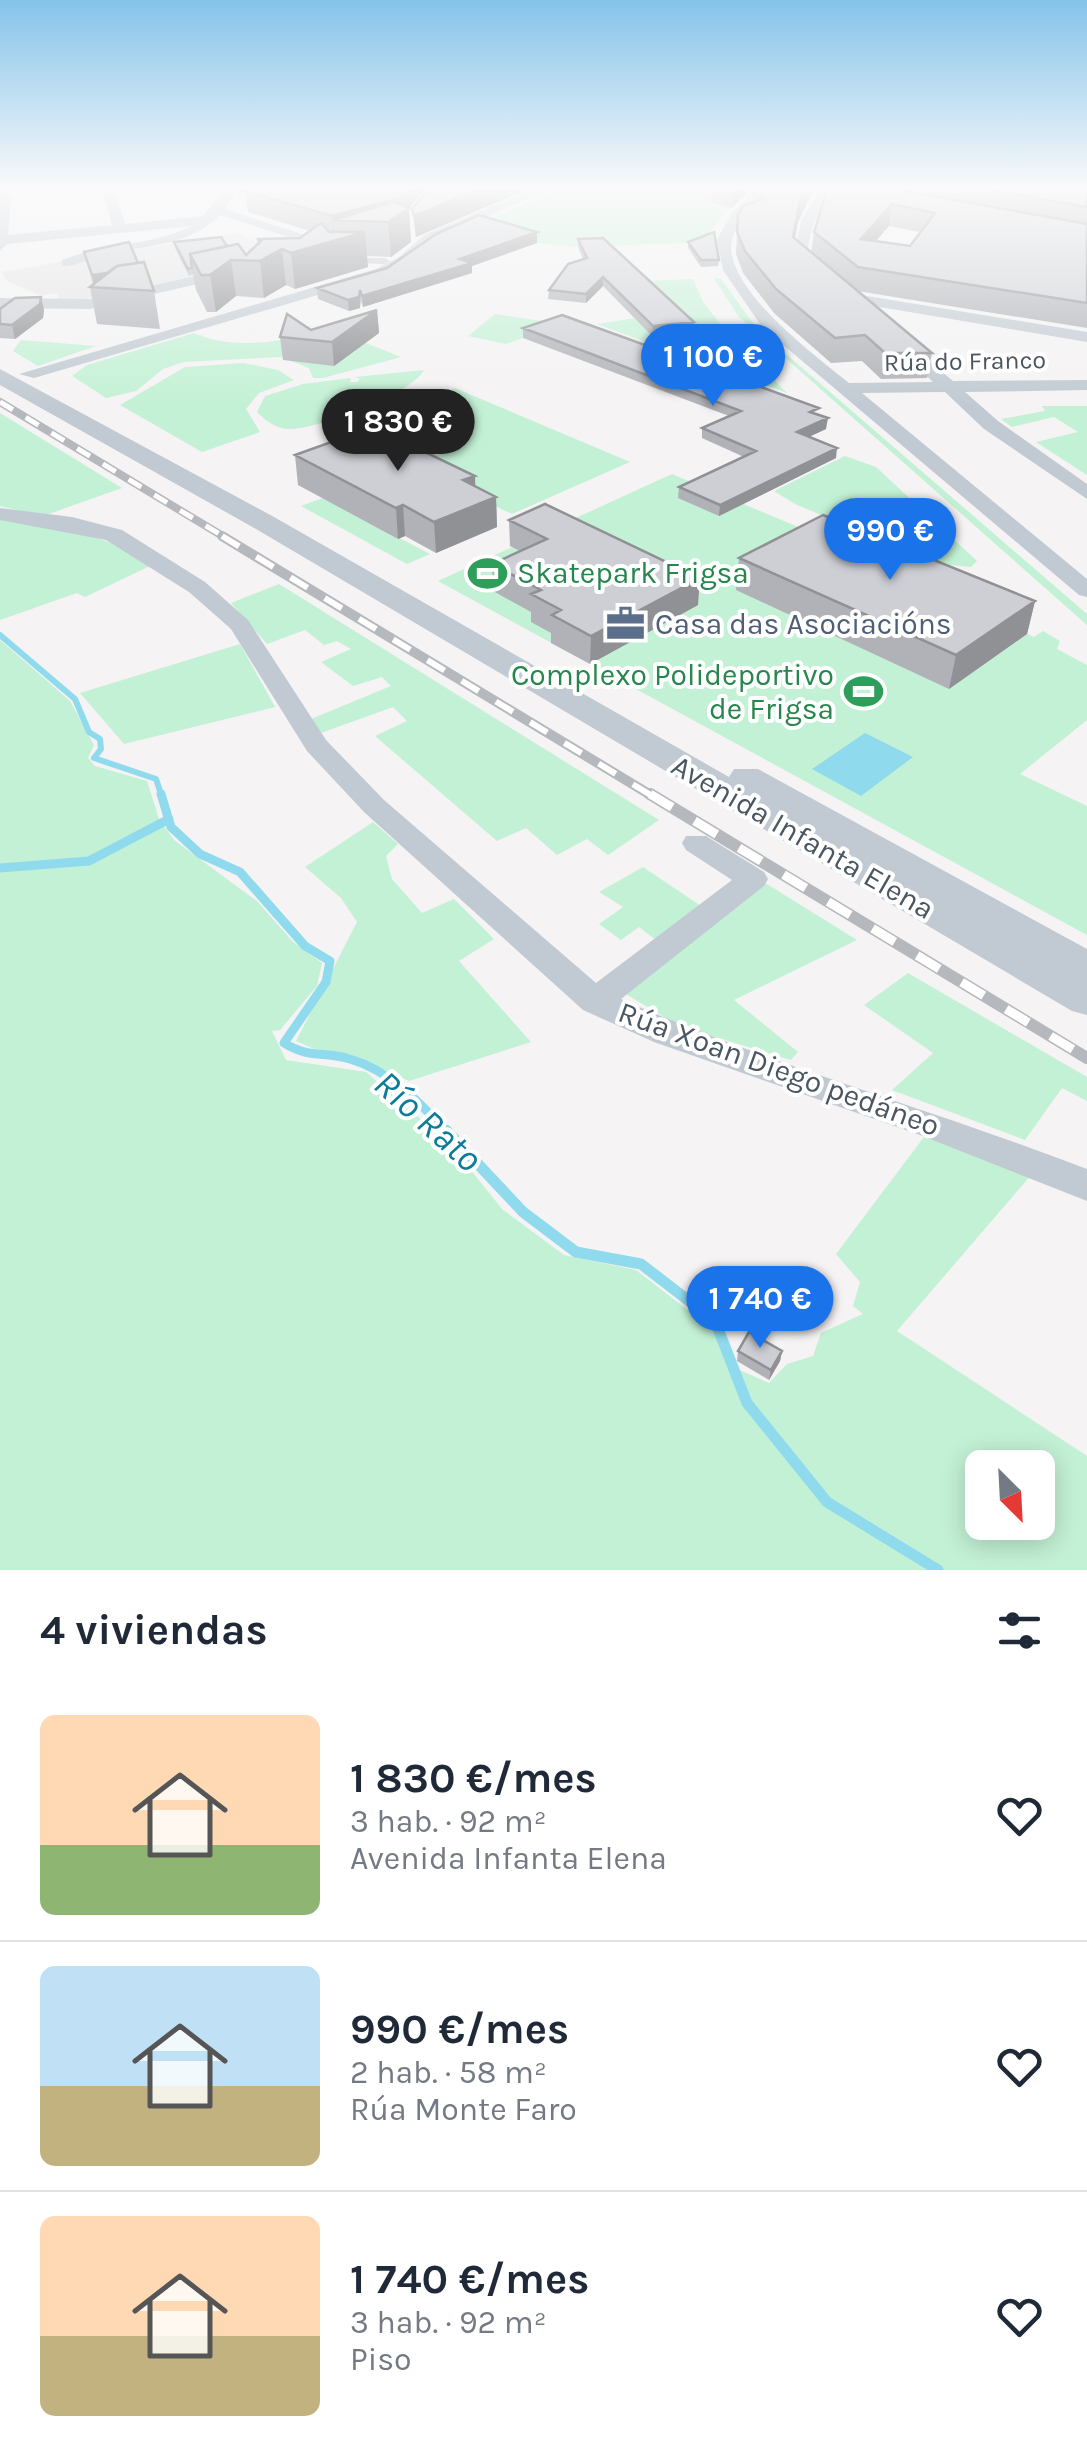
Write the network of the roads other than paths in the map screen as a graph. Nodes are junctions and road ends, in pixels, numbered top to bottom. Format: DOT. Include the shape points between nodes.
graph roads {
  1 [pos="72,260"];
  2 [pos="378,260"];
  3 [pos="403,260"];
  4 [pos="728,260"];
  5 [pos="804,260"];
  6 [pos="67,262"];
  7 [pos="385,262"];
  8 [pos="255,266"];
  9 [pos="0,282"];
  10 [pos="849,298"];
  11 [pos="0,303"];
  12 [pos="68,305"];
  13 [pos="1087,338"];
  14 [pos="0,358"];
  15 [pos="14,375"];
  16 [pos="1087,385"];
  17 [pos="953,387"];
  18 [pos="843,388"];
  19 [pos="1087,493"];
  20 [pos="0,514"];
  21 [pos="1085,586"];
  22 [pos="696,843"];
  23 [pos="1024,948"];
  24 [pos="1087,967"];
  25 [pos="1087,1000"];
  26 [pos="596,1001"];
  27 [pos="1087,1185"];
  1 -- 6 [label="street"];
  2 -- 7 [label="street"];
  3 -- 15 [label="street"];
  4 -- 18 [label="street" via="768,324"];
  5 -- 10 [label="street"];
  8 -- 12 [label="street"];
  9 -- 12 [label="street"];
  10 -- 13 [label="street"];
  10 -- 17 [label="street"];
  11 -- 12 [label="street"];
  14 -- 15 [label="street, Avenida Infanta Elena"];
  15 -- 23 [label="street, Avenida Infanta Elena"];
  16 -- 17 [label="street, Rúa do Franco"];
  17 -- 18 [label="street, Rúa do Franco"];
  17 -- 19 [label="street" via="991,425"];
  18 -- 21 [label="street"];
  20 -- 26 [label="street, Rúa Xoan Diego pedáneo" via="114,534 226,611 316,745 374,806"];
  22 -- 26 [label="street" via="753,879"];
  23 -- 24 [label="street, Avenida Infanta Elena"];
  23 -- 25 [label="street, Avenida Infanta Elena"];
  26 -- 27 [label="street, Rúa Xoan Diego pedáneo" via="666,1034"];
}
